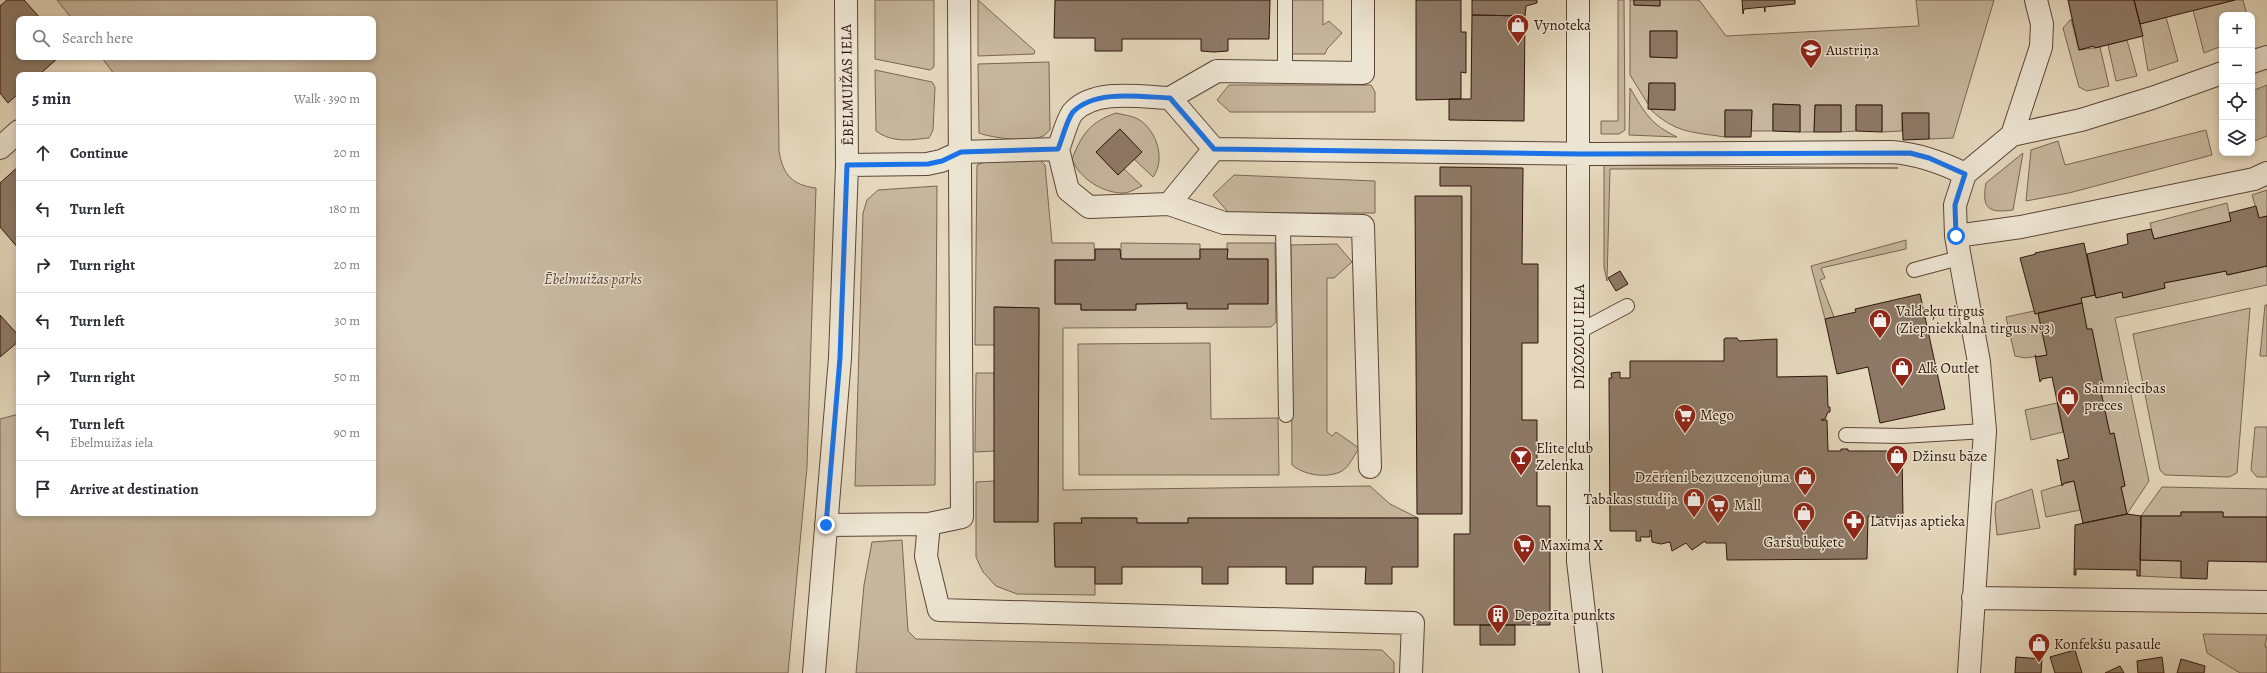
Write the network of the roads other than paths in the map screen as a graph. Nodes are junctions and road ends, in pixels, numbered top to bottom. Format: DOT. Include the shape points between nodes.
graph roads {
  1 [pos="846,0"];
  2 [pos="959,0"];
  3 [pos="1284,0"];
  4 [pos="1363,0"];
  5 [pos="1578,0"];
  6 [pos="2036,0"];
  7 [pos="2267,57"];
  8 [pos="2255,61"];
  9 [pos="1286,72"];
  10 [pos="2219,74"];
  11 [pos="1170,98"];
  12 [pos="16,134"];
  13 [pos="2012,135"];
  14 [pos="0,148"];
  15 [pos="1058,149"];
  16 [pos="1214,149"];
  17 [pos="961,152"];
  18 [pos="1579,154"];
  19 [pos="847,165"];
  20 [pos="2267,173"];
  21 [pos="1965,174"];
  22 [pos="1169,204"];
  23 [pos="1283,225"];
  24 [pos="1956,236"];
  25 [pos="1959,258"];
  26 [pos="1914,270"];
  27 [pos="1627,306"];
  28 [pos="1578,332"];
  29 [pos="1286,415"];
  30 [pos="1985,431"];
  31 [pos="1846,435"];
  32 [pos="1370,467"];
  33 [pos="929,524"];
  34 [pos="826,525"];
  35 [pos="1973,598"];
  36 [pos="2267,602"];
  37 [pos="814,673"];
  38 [pos="1411,673"];
  39 [pos="1591,673"];
  40 [pos="1969,673"];
  1 -- 19 [label="street, ĒBELMUIŽAS IELA"];
  2 -- 17 [label="street"];
  3 -- 9 [label="lane"];
  4 -- 9 [label="street" via="1363,73"];
  5 -- 18 [label="street, DIŽOZOLU IELA"];
  6 -- 13 [label="street" via="2042,24 2042,47"];
  7 -- 8 [label="street"];
  9 -- 11 [label="street" via="1217,71"];
  10 -- 13 [label="street" via="2088,118"];
  11 -- 15 [label="street" via="1118,95 1094,100 1073,113"];
  11 -- 16 [label="street"];
  12 -- 14 [label="street"];
  13 -- 21 [label="street"];
  15 -- 17 [label="street"];
  15 -- 22 [label="street" via="1068,190 1089,207"];
  16 -- 18 [label="street"];
  16 -- 22 [label="street"];
  17 -- 19 [label="street" via="928,164"];
  17 -- 33 [label="street" via="962,517"];
  18 -- 21 [label="street" via="1892,152 1929,158"];
  18 -- 28 [label="street, DIŽOZOLU IELA"];
  19 -- 34 [label="street, ĒBELMUIŽAS IELA" via="840,358"];
  20 -- 24 [label="street" via="2254,178 2021,227"];
  21 -- 24 [label="street" via="1955,205"];
  22 -- 23 [label="street" via="1224,223"];
  23 -- 29 [label="lane"];
  23 -- 32 [label="street" via="1363,226"];
  24 -- 25 [label="street"];
  25 -- 26 [label="lane"];
  25 -- 30 [label="street" via="1979,362"];
  27 -- 28 [label="lane"];
  28 -- 39 [label="street, DIŽOZOLU IELA" via="1578,561"];
  30 -- 31 [label="lane" via="1902,436"];
  30 -- 35 [label="street"];
  33 -- 34 [label="street"];
  33 -- 38 [label="street" via="926,556 939,610 1413,623"];
  34 -- 37 [label="street, ĒBELMUIŽAS IELA"];
  35 -- 36 [label="street"];
  35 -- 40 [label="street"];
}
